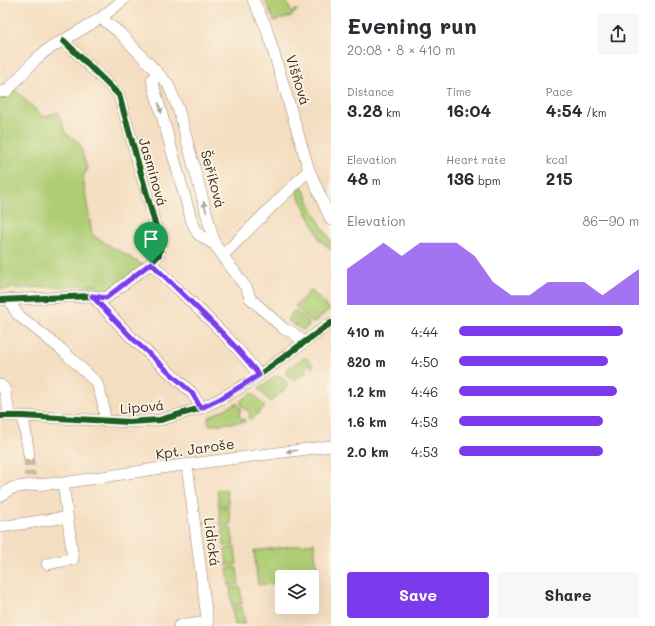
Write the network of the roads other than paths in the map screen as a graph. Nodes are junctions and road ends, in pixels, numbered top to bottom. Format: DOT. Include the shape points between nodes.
graph roads {
  1 [pos="123,0"];
  2 [pos="253,0"];
  3 [pos="101,18"];
  4 [pos="64,40"];
  5 [pos="157,72"];
  6 [pos="0,92"];
  7 [pos="309,170"];
  8 [pos="331,220"];
  9 [pos="215,245"];
  10 [pos="223,255"];
  11 [pos="151,263"];
  12 [pos="92,296"];
  13 [pos="4,299"];
  14 [pos="331,323"];
  15 [pos="304,342"];
  16 [pos="259,375"];
  17 [pos="0,385"];
  18 [pos="201,408"];
  19 [pos="5,416"];
  20 [pos="23,416"];
  21 [pos="105,421"];
  22 [pos="331,446"];
  23 [pos="28,455"];
  24 [pos="187,465"];
  25 [pos="63,483"];
  26 [pos="0,496"];
  27 [pos="67,517"];
  28 [pos="0,527"];
  29 [pos="47,564"];
  30 [pos="207,624"];
  31 [pos="179,626"];
  1 -- 3 [label="street"];
  2 -- 7 [label="street, Višňová" via="266,27"];
  3 -- 4 [label="street"];
  3 -- 5 [label="street, Šeříková" via="120,33"];
  4 -- 6 [label="street" via="37,58 7,91"];
  4 -- 11 [label="street, Jasmínová" via="119,95 160,245 159,255"];
  9 -- 5 [label="street, Šeříková, one-way" via="178,111 168,84"];
  5 -- 9 [label="street, one-way" via="152,80 192,222 198,234"];
  7 -- 8 [label="street, Višňová"];
  7 -- 10 [label="street"];
  9 -- 10 [label="street, Šeříková"];
  10 -- 15 [label="street, Šeříková" via="247,289 250,298 284,330 292,332"];
  11 -- 12 [label="street, Jasmínová" via="106,298"];
  11 -- 16 [label="street" via="245,356"];
  12 -- 13 [label="street, Jasmínová"];
  12 -- 18 [label="street" via="134,340 192,393"];
  13 -- 21 [label="street, Lipová" via="17,314 61,349 97,383"];
  14 -- 15 [label="street, Lipová"];
  15 -- 16 [label="street, Lipová"];
  16 -- 18 [label="street, Lipová"];
  17 -- 19 [label="street" via="4,388"];
  18 -- 21 [label="street, Lipová" via="160,420"];
  19 -- 20 [label="street, Lipová"];
  20 -- 21 [label="street, Lipová"];
  20 -- 23 [label="street"];
  22 -- 24 [label="street, Kpt. Jaroše, one-way"];
  24 -- 25 [label="street, Kpt. Jaroše"];
  24 -- 30 [label="street, Lidická"];
  25 -- 26 [label="street, Kpt. Jaroše" via="30,480"];
  25 -- 27 [label="street"];
  27 -- 28 [label="street"];
  27 -- 29 [label="street" via="73,560"];
  30 -- 31 [label="street, Lidická"];
}
